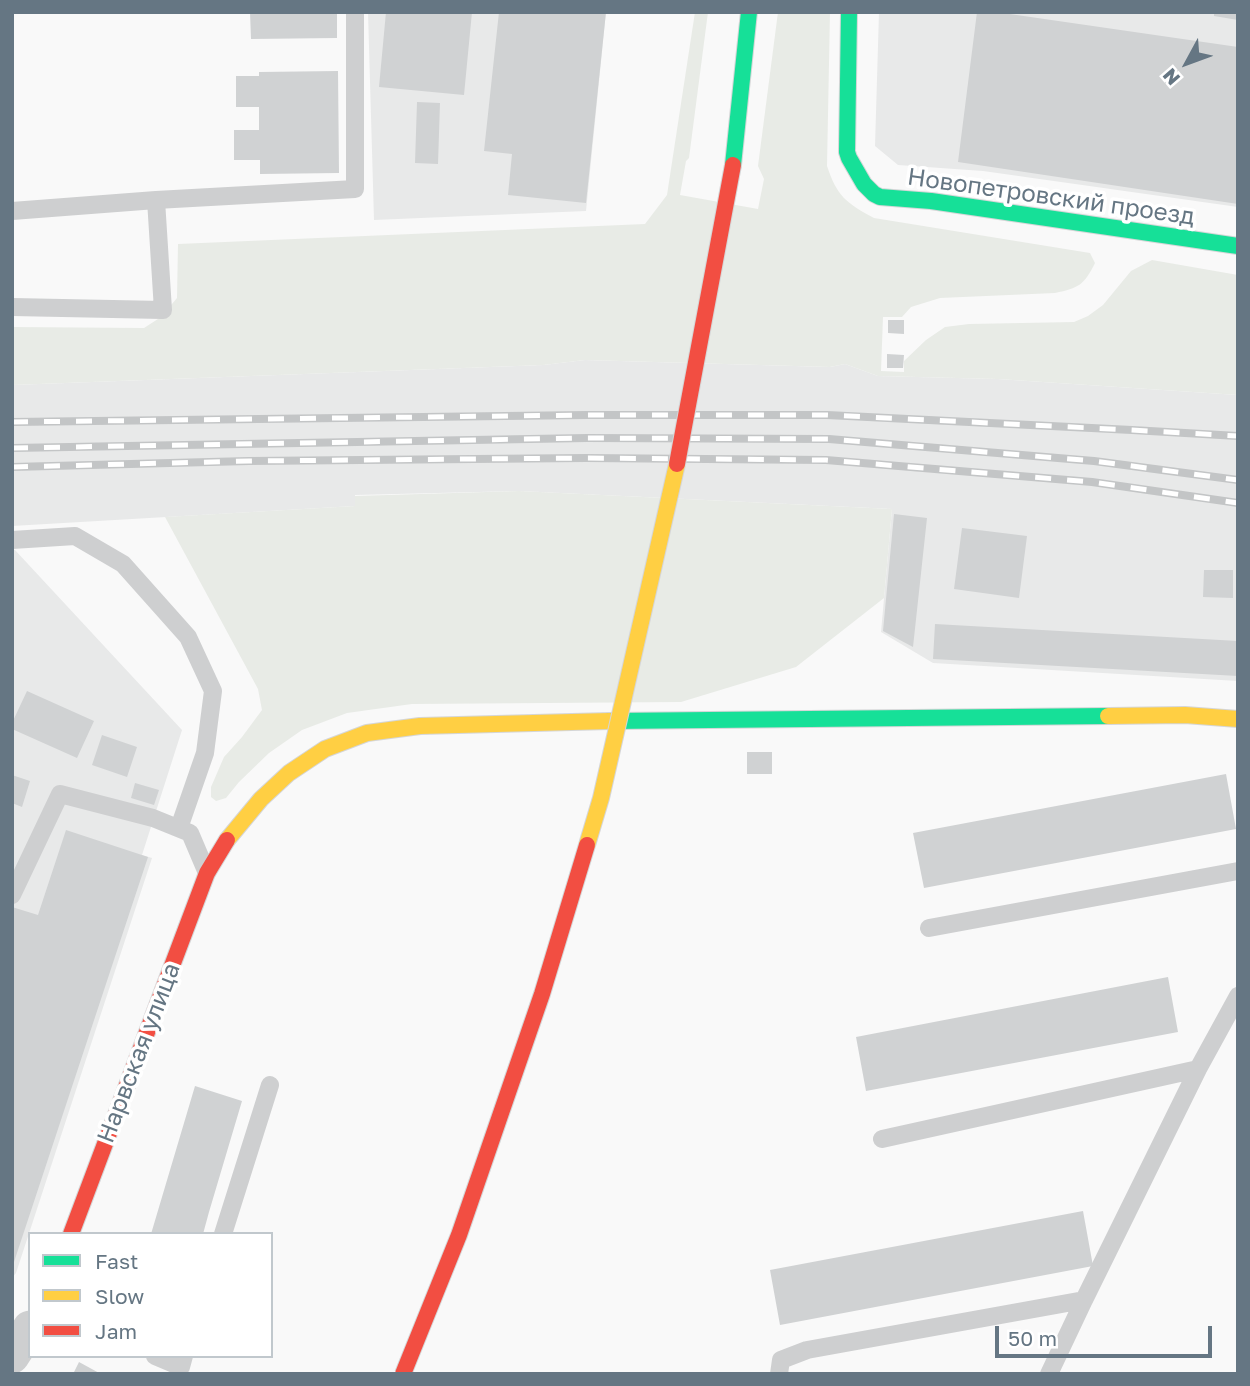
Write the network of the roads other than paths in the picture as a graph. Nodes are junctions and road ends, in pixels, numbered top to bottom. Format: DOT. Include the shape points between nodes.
graph roads {
  1 [pos="355,12"];
  2 [pos="749,12"];
  3 [pos="849,12"];
  4 [pos="156,200"];
  5 [pos="12,211"];
  6 [pos="1238,246"];
  7 [pos="12,307"];
  8 [pos="12,540"];
  9 [pos="1238,719"];
  10 [pos="179,828"];
  11 [pos="1238,871"];
  12 [pos="207,873"];
  13 [pos="12,895"];
  14 [pos="929,928"];
  15 [pos="1238,996"];
  16 [pos="1198,1069"];
  17 [pos="270,1085"];
  18 [pos="881,1139"];
  19 [pos="72,1232"];
  20 [pos="224,1232"];
  21 [pos="1084,1300"];
  22 [pos="28,1331"];
  23 [pos="12,1356"];
  24 [pos="161,1358"];
  25 [pos="183,1366"];
  26 [pos="403,1374"];
  27 [pos="779,1374"];
  28 [pos="1049,1374"];
  1 -- 4 [label="lane" via="355,189"];
  2 -- 26 [label="street, bridge" via="733,165 674,482 601,798 542,994 459,1235"];
  3 -- 6 [label="street, Новопетровский проезд" via="847,152 863,184 880,197"];
  4 -- 5 [label="lane"];
  4 -- 7 [label="lane" via="163,310"];
  8 -- 10 [label="lane" via="75,536 122,564 188,637 213,691 205,753"];
  9 -- 12 [label="street, Нарвская улица" via="1171,715 546,722 420,726 367,733 325,749 289,773 231,834"];
  10 -- 12 [label="lane" via="190,833"];
  10 -- 13 [label="lane" via="60,794"];
  11 -- 14 [label="lane"];
  12 -- 19 [label="street, Нарвская улица"];
  15 -- 16 [label="lane"];
  16 -- 18 [label="lane"];
  16 -- 21 [label="lane"];
  17 -- 20 [label="lane"];
  21 -- 27 [label="lane" via="807,1350 781,1360"];
  21 -- 28 [label="lane"];
  22 -- 23 [label="street"];
  24 -- 25 [label="lane"];
}
